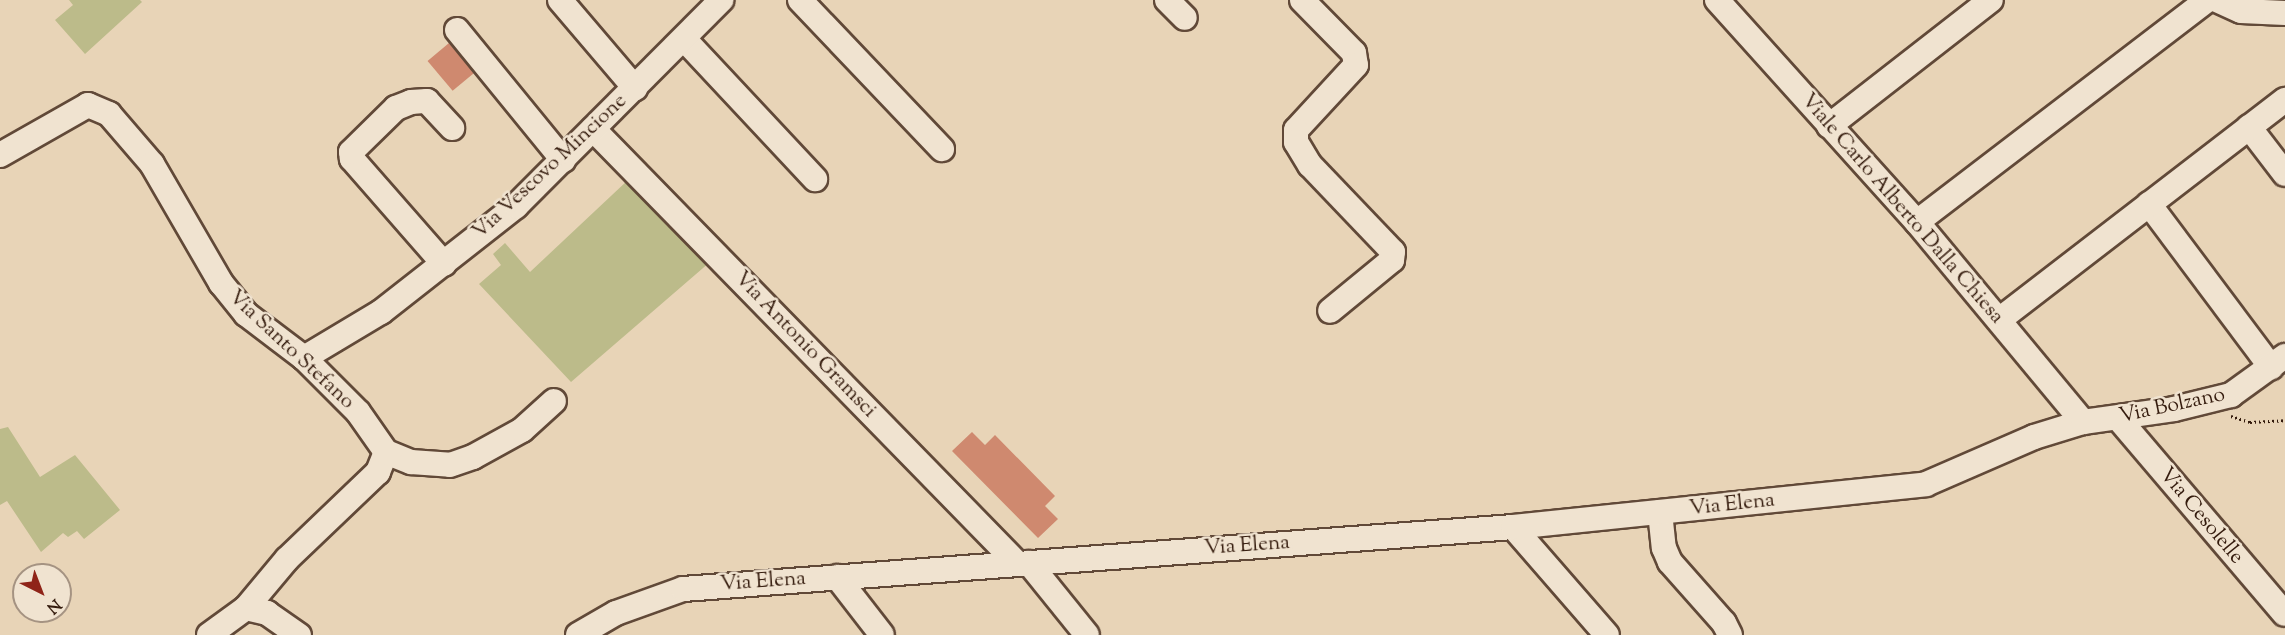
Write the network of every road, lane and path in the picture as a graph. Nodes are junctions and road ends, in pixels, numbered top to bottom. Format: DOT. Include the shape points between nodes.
graph roads {
  1 [pos="560,0"];
  2 [pos="800,0"];
  3 [pos="1167,0"];
  4 [pos="1302,0"];
  5 [pos="1717,0"];
  6 [pos="1991,0"];
  7 [pos="2207,0"];
  8 [pos="2217,0"];
  9 [pos="712,3"];
  10 [pos="2285,13"];
  11 [pos="1185,18"];
  12 [pos="457,30"];
  13 [pos="684,39"];
  14 [pos="635,88"];
  15 [pos="2285,100"];
  16 [pos="1829,126"];
  17 [pos="2248,127"];
  18 [pos="452,128"];
  19 [pos="593,129"];
  20 [pos="942,149"];
  21 [pos="0,155"];
  22 [pos="563,160"];
  23 [pos="2285,174"];
  24 [pos="815,178"];
  25 [pos="2149,204"];
  26 [pos="1917,222"];
  27 [pos="444,264"];
  28 [pos="1330,311"];
  29 [pos="1999,320"];
  30 [pos="304,358"];
  31 [pos="2278,362"];
  32 [pos="554,401"];
  33 [pos="2209,402"];
  34 [pos="2118,418"];
  35 [pos="2285,420"];
  36 [pos="2083,422"];
  37 [pos="386,452"];
  38 [pos="1926,484"];
  39 [pos="1660,512"];
  40 [pos="1513,527"];
  41 [pos="1022,562"];
  42 [pos="837,577"];
  43 [pos="246,608"];
  44 [pos="2285,614"];
  45 [pos="209,635"];
  46 [pos="300,635"];
  47 [pos="578,635"];
  48 [pos="882,635"];
  49 [pos="1087,635"];
  50 [pos="1607,635"];
  51 [pos="1730,635"];
  1 -- 14 [label="street"];
  2 -- 20 [label="street"];
  3 -- 11 [label="street"];
  4 -- 28 [label="street" via="1354,53 1356,65 1296,130 1296,142 1310,165 1393,252 1392,260"];
  5 -- 16 [label="street, Viale Carlo Alberto Dalla Chiesa"];
  6 -- 16 [label="street"];
  7 -- 26 [label="street"];
  8 -- 10 [label="street" via="2241,11"];
  9 -- 13 [label="street, Via Vescovo Mincione"];
  12 -- 22 [label="street"];
  13 -- 14 [label="street, Via Vescovo Mincione"];
  13 -- 24 [label="street"];
  14 -- 19 [label="street, Via Vescovo Mincione"];
  15 -- 17 [label="street"];
  16 -- 26 [label="street, Viale Carlo Alberto Dalla Chiesa"];
  17 -- 23 [label="street"];
  17 -- 25 [label="street"];
  18 -- 27 [label="street" via="427,101 411,102 396,108 351,152 352,159"];
  19 -- 22 [label="street, Via Vescovo Mincione"];
  19 -- 41 [label="street, Via Antonio Gramsci"];
  21 -- 30 [label="street, Via Santo Stefano" via="88,105 109,114 152,164 221,283 246,314"];
  22 -- 27 [label="street, Via Vescovo Mincione" via="516,206"];
  25 -- 29 [label="street"];
  25 -- 31 [label="street"];
  26 -- 29 [label="street, Viale Carlo Alberto Dalla Chiesa"];
  27 -- 30 [label="street, Via Vescovo Mincione" via="381,312"];
  29 -- 36 [label="street, Viale Carlo Alberto Dalla Chiesa"];
  30 -- 37 [label="street, Via Santo Stefano" via="358,412"];
  31 -- 33 [label="street, Via Bolzano" via="2241,389"];
  32 -- 37 [label="street" via="522,430 450,465 411,462"];
  33 -- 34 [label="street, Via Bolzano"];
  33 -- 35 [label="path" via="2227,415 2250,422"];
  34 -- 36 [label="street, Via Bolzano"];
  34 -- 44 [label="street, Via Cesolelle"];
  36 -- 38 [label="street, Via Bolzano" via="2034,437"];
  37 -- 43 [label="street" via="378,472 287,559"];
  38 -- 39 [label="street, Via Elena"];
  39 -- 40 [label="street, Via Elena"];
  39 -- 51 [label="street" via="1664,548 1670,562"];
  40 -- 41 [label="street, Via Elena"];
  40 -- 50 [label="street"];
  41 -- 42 [label="street, Via Elena"];
  41 -- 49 [label="street, Via Antonio Gramsci"];
  42 -- 47 [label="street, Via Elena" via="684,589 616,613"];
  42 -- 48 [label="street"];
  43 -- 45 [label="street"];
  43 -- 46 [label="street" via="267,613"];
}
